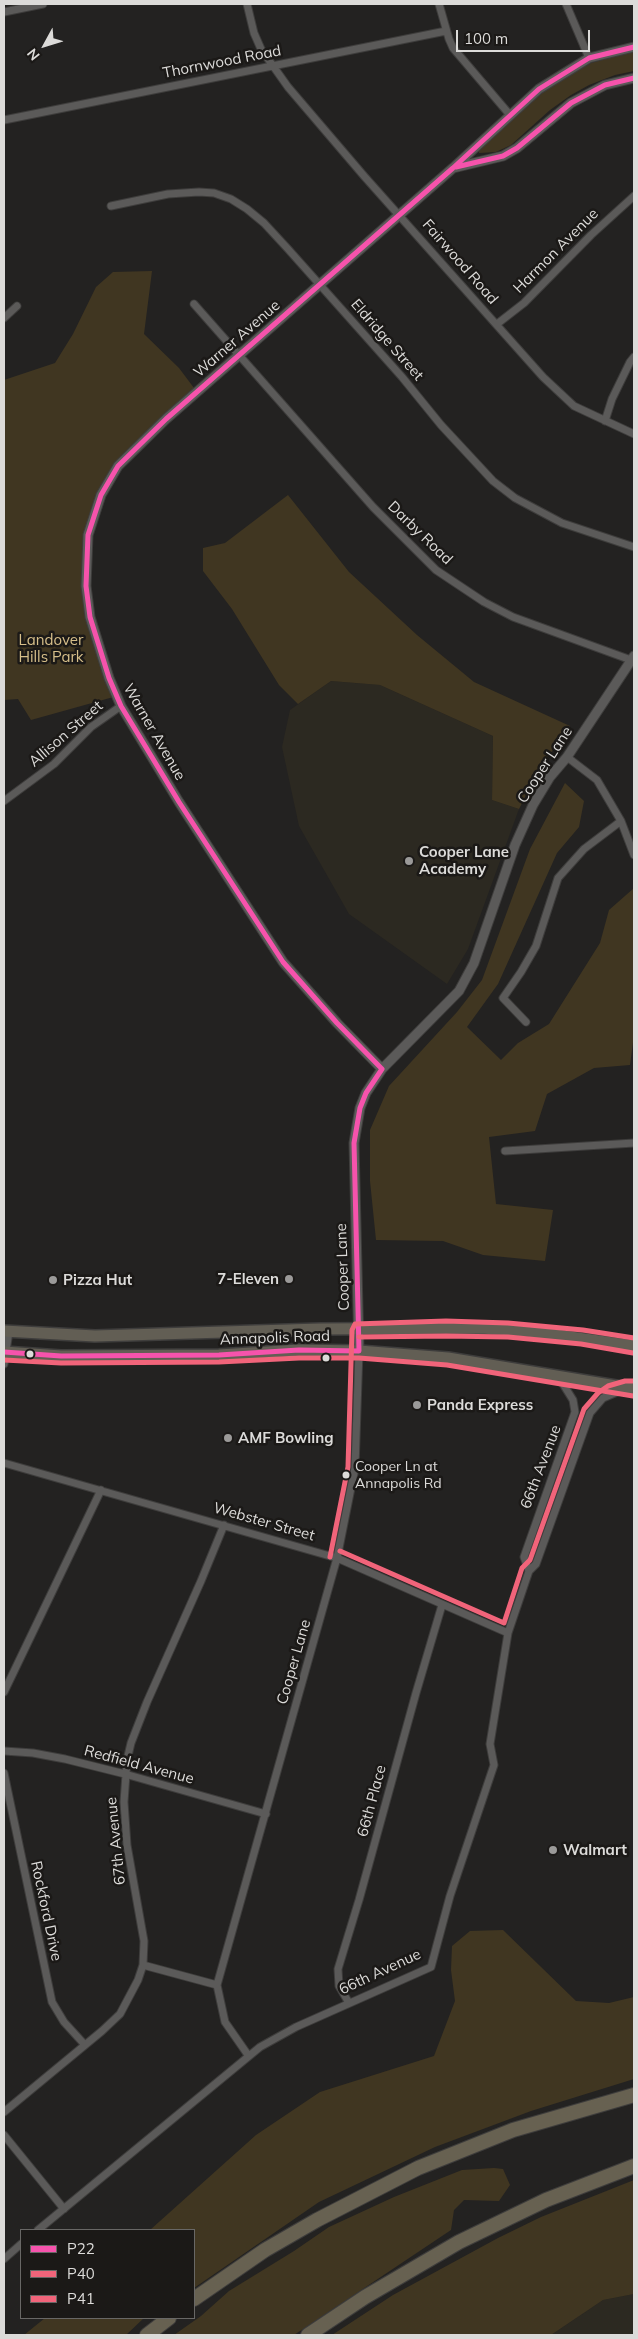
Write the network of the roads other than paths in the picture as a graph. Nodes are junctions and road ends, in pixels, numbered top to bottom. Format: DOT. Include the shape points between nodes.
graph roads {
  1 [pos="43,4"];
  2 [pos="247,4"];
  3 [pos="439,4"];
  4 [pos="566,4"];
  5 [pos="4,12"];
  6 [pos="446,31"];
  7 [pos="634,47"];
  8 [pos="589,58"];
  9 [pos="271,66"];
  10 [pos="634,78"];
  11 [pos="510,115"];
  12 [pos="4,120"];
  13 [pos="453,168"];
  14 [pos="634,196"];
  15 [pos="111,206"];
  16 [pos="399,214"];
  17 [pos="320,285"];
  18 [pos="194,304"];
  19 [pos="17,306"];
  20 [pos="4,318"];
  21 [pos="497,324"];
  22 [pos="240,355"];
  23 [pos="634,356"];
  24 [pos="605,421"];
  25 [pos="634,434"];
  26 [pos="634,547"];
  27 [pos="633,658"];
  28 [pos="121,706"];
  29 [pos="567,757"];
  30 [pos="4,801"];
  31 [pos="621,821"];
  32 [pos="634,854"];
  33 [pos="526,1022"];
  34 [pos="382,1069"];
  35 [pos="634,1143"];
  36 [pos="505,1151"];
  37 [pos="359,1330"];
  38 [pos="6,1332"];
  39 [pos="634,1346"];
  40 [pos="359,1351"];
  41 [pos="5,1356"];
  42 [pos="557,1376"];
  43 [pos="631,1389"];
  44 [pos="4,1464"];
  45 [pos="101,1490"];
  46 [pos="224,1525"];
  47 [pos="337,1558"];
  48 [pos="530,1571"];
  49 [pos="442,1605"];
  50 [pos="508,1633"];
  51 [pos="4,1692"];
  52 [pos="4,1751"];
  53 [pos="4,1772"];
  54 [pos="125,1774"];
  55 [pos="266,1814"];
  56 [pos="143,1965"];
  57 [pos="217,1985"];
  58 [pos="349,2003"];
  59 [pos="85,2046"];
  60 [pos="248,2056"];
  61 [pos="634,2095"];
  62 [pos="4,2112"];
  63 [pos="4,2135"];
  64 [pos="634,2166"];
  65 [pos="64,2209"];
  66 [pos="39,2229"];
  67 [pos="20,2245"];
  68 [pos="4,2259"];
  69 [pos="195,2298"];
  70 [pos="168,2319"];
  71 [pos="147,2335"];
  72 [pos="308,2335"];
  1 -- 5 [label="street"];
  2 -- 9 [label="street, Fairwood Road" via="254,33"];
  3 -- 6 [label="street"];
  4 -- 8 [label="street"];
  6 -- 9 [label="street, Thornwood Road"];
  6 -- 11 [label="street" via="454,48"];
  7 -- 8 [label="street, Warner Avenue"];
  8 -- 11 [label="street, Warner Avenue" via="546,84"];
  9 -- 12 [label="street, Thornwood Road"];
  9 -- 16 [label="street, Fairwood Road"];
  10 -- 13 [label="street, Warner Avenue" via="606,85 571,103 503,156"];
  11 -- 13 [label="street, Warner Avenue"];
  13 -- 16 [label="street, Warner Avenue"];
  14 -- 21 [label="street, Harmon Avenue" via="524,303"];
  15 -- 17 [label="street, Eldridge Street" via="187,192 214,193 232,199 264,224"];
  16 -- 17 [label="street, Warner Avenue"];
  16 -- 21 [label="street, Fairwood Road"];
  17 -- 22 [label="street, Warner Avenue"];
  17 -- 26 [label="street, Eldridge Street" via="493,480 515,498 562,522"];
  18 -- 22 [label="street, Darby Road"];
  19 -- 20 [label="street"];
  21 -- 24 [label="street, Fairwood Road" via="560,394 574,406"];
  22 -- 27 [label="street, Darby Road" via="373,507 436,570 513,617"];
  22 -- 28 [label="street, Warner Avenue" via="130,452 108,481 95,509 88,534 86,586 90,616"];
  23 -- 24 [label="street" via="612,399"];
  24 -- 25 [label="street, Fairwood Road"];
  27 -- 29 [label="street, Cooper Lane"];
  28 -- 30 [label="street, Allison Street" via="91,727 54,764"];
  28 -- 34 [label="street, Warner Avenue" via="283,962"];
  29 -- 31 [label="street" via="597,780"];
  29 -- 34 [label="street, Cooper Lane" via="550,777 519,837 463,985"];
  31 -- 32 [label="street"];
  31 -- 33 [label="street" via="584,849 558,878 536,946 503,998"];
  34 -- 37 [label="street, Cooper Lane" via="360,1108 354,1143"];
  35 -- 36 [label="street"];
  37 -- 38 [label="main road, Annapolis Road" via="95,1336"];
  37 -- 39 [label="main road, Annapolis Road" via="508,1330"];
  37 -- 40 [label="street, Cooper Lane"];
  38 -- 41 [label="street"];
  40 -- 41 [label="main road, Annapolis Road"];
  40 -- 42 [label="main road, Annapolis Road" via="448,1358"];
  40 -- 47 [label="street, Cooper Lane" via="355,1468"];
  42 -- 43 [label="main road, Annapolis Road"];
  42 -- 48 [label="street, 66th Avenue" via="573,1400 574,1412 524,1557"];
  43 -- 48 [label="street, 66th Avenue" via="603,1398 590,1413 536,1564"];
  44 -- 45 [label="street, Webster Street"];
  45 -- 46 [label="street, Webster Street"];
  45 -- 51 [label="street"];
  46 -- 47 [label="street, Webster Street"];
  46 -- 54 [label="street, 67th Avenue" via="138,1723"];
  47 -- 49 [label="street, Webster Street"];
  47 -- 55 [label="street, Cooper Lane"];
  48 -- 50 [label="street, 66th Avenue"];
  49 -- 50 [label="street, Webster Street"];
  49 -- 58 [label="street, 66th Place" via="338,1969 339,1986"];
  50 -- 58 [label="street, 66th Avenue" via="490,1744 494,1765 450,1896 431,1967"];
  52 -- 54 [label="street, Redfield Avenue" via="41,1755"];
  53 -- 59 [label="street, Rockford Drive" via="52,2002"];
  54 -- 55 [label="street, Redfield Avenue"];
  54 -- 56 [label="street, 67th Avenue" via="127,1838 142,1923"];
  55 -- 57 [label="street, Cooper Lane"];
  56 -- 57 [label="street"];
  56 -- 59 [label="street, 67th Avenue" via="130,1999 120,2014"];
  57 -- 60 [label="street, Cooper Lane" via="225,2022"];
  58 -- 60 [label="street, 66th Avenue" via="296,2027"];
  59 -- 62 [label="street, 67th Avenue"];
  60 -- 65 [label="street, 66th Avenue"];
  61 -- 69 [label="highway" via="513,2130 418,2168 265,2250"];
  63 -- 65 [label="street"];
  64 -- 72 [label="highway" via="546,2200 459,2242"];
  65 -- 66 [label="street, 66th Avenue"];
  67 -- 68 [label="street"];
  70 -- 71 [label="highway"];
}
